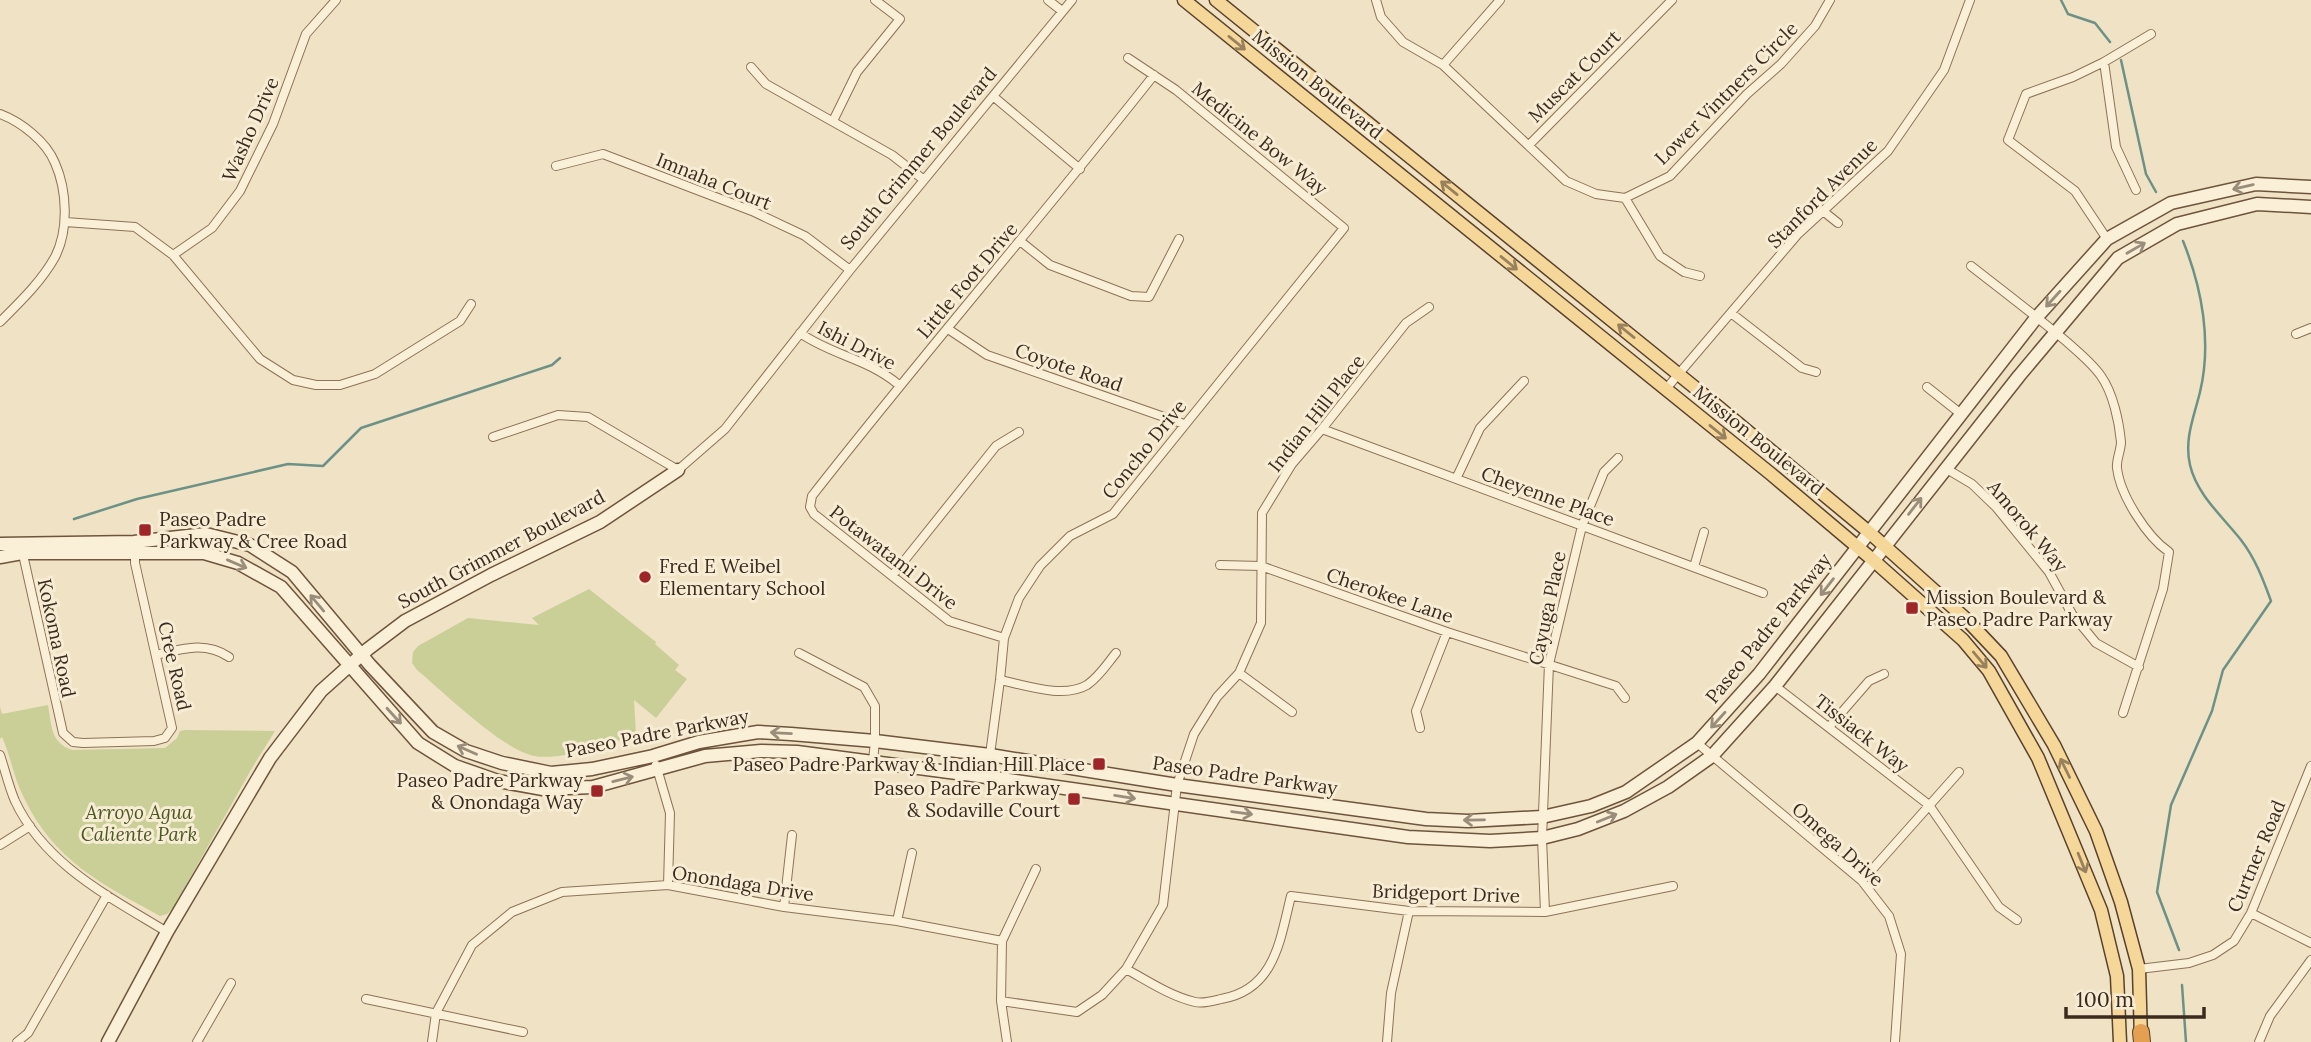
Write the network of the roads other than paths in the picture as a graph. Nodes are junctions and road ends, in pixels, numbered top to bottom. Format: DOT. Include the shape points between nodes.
graph roads {
  1 [pos="336,0"];
  2 [pos="875,0"];
  3 [pos="1048,0"];
  4 [pos="1072,0"];
  5 [pos="1184,0"];
  6 [pos="1216,0"];
  7 [pos="1376,0"];
  8 [pos="1500,0"];
  9 [pos="1672,0"];
  10 [pos="1830,0"];
  11 [pos="1970,0"];
  12 [pos="1062,11"];
  13 [pos="2151,34"];
  14 [pos="1128,58"];
  15 [pos="2104,62"];
  16 [pos="1443,65"];
  17 [pos="751,68"];
  18 [pos="1154,75"];
  19 [pos="993,97"];
  20 [pos="0,114"];
  21 [pos="833,121"];
  22 [pos="1528,145"];
  23 [pos="556,166"];
  24 [pos="1080,169"];
  25 [pos="924,180"];
  26 [pos="2311,187"];
  27 [pos="2136,190"];
  28 [pos="1626,198"];
  29 [pos="2311,207"];
  30 [pos="1823,211"];
  31 [pos="65,222"];
  32 [pos="1838,223"];
  33 [pos="1344,228"];
  34 [pos="1179,239"];
  35 [pos="2107,239"];
  36 [pos="1020,241"];
  37 [pos="173,255"];
  38 [pos="1971,266"];
  39 [pos="850,270"];
  40 [pos="1700,276"];
  41 [pos="471,304"];
  42 [pos="1429,307"];
  43 [pos="1731,313"];
  44 [pos="2036,318"];
  45 [pos="0,322"];
  46 [pos="2311,328"];
  47 [pos="948,329"];
  48 [pos="2055,332"];
  49 [pos="800,333"];
  50 [pos="2296,334"];
  51 [pos="1816,372"];
  52 [pos="1679,374"];
  53 [pos="1524,381"];
  54 [pos="899,385"];
  55 [pos="1927,387"];
  56 [pos="1665,390"];
  57 [pos="1961,414"];
  58 [pos="1184,424"];
  59 [pos="1322,429"];
  60 [pos="1019,432"];
  61 [pos="493,437"];
  62 [pos="1618,458"];
  63 [pos="1945,468"];
  64 [pos="678,470"];
  65 [pos="1456,479"];
  66 [pos="810,507"];
  67 [pos="1582,526"];
  68 [pos="1704,532"];
  69 [pos="1870,533"];
  70 [pos="0,544"];
  71 [pos="1884,545"];
  72 [pos="1858,547"];
  73 [pos="22,548"];
  74 [pos="135,548"];
  75 [pos="0,557"];
  76 [pos="1873,560"];
  77 [pos="1220,565"];
  78 [pos="1261,566"];
  79 [pos="1694,567"];
  80 [pos="892,576"];
  81 [pos="1763,593"];
  82 [pos="1447,632"];
  83 [pos="1004,638"];
  84 [pos="799,653"];
  85 [pos="1116,653"];
  86 [pos="156,655"];
  87 [pos="361,655"];
  88 [pos="229,657"];
  89 [pos="1549,664"];
  90 [pos="349,666"];
  91 [pos="2139,667"];
  92 [pos="1238,673"];
  93 [pos="1884,674"];
  94 [pos="1000,680"];
  95 [pos="1775,686"];
  96 [pos="1625,698"];
  97 [pos="1292,712"];
  98 [pos="2123,713"];
  99 [pos="1829,727"];
  100 [pos="1419,728"];
  101 [pos="67,738"];
  102 [pos="876,741"];
  103 [pos="1697,743"];
  104 [pos="0,755"];
  105 [pos="990,755"];
  106 [pos="653,756"];
  107 [pos="1712,756"];
  108 [pos="873,761"];
  109 [pos="2311,766"];
  110 [pos="657,771"];
  111 [pos="1959,772"];
  112 [pos="3,773"];
  113 [pos="987,777"];
  114 [pos="1177,785"];
  115 [pos="1174,804"];
  116 [pos="1929,806"];
  117 [pos="1542,817"];
  118 [pos="30,826"];
  119 [pos="792,835"];
  120 [pos="1542,838"];
  121 [pos="0,845"];
  122 [pos="912,853"];
  123 [pos="1036,869"];
  124 [pos="1862,881"];
  125 [pos="668,886"];
  126 [pos="1673,886"];
  127 [pos="107,895"];
  128 [pos="784,907"];
  129 [pos="1409,911"];
  130 [pos="1545,912"];
  131 [pos="2251,913"];
  132 [pos="2017,920"];
  133 [pos="897,921"];
  134 [pos="167,932"];
  135 [pos="1002,941"];
  136 [pos="2311,943"];
  137 [pos="2311,960"];
  138 [pos="1126,969"];
  139 [pos="2139,969"];
  140 [pos="231,983"];
  141 [pos="366,999"];
  142 [pos="1001,1001"];
  143 [pos="436,1013"];
  144 [pos="523,1032"];
  145 [pos="2142,1039"];
  146 [pos="17,1042"];
  147 [pos="107,1042"];
  148 [pos="197,1042"];
  149 [pos="432,1042"];
  150 [pos="1007,1042"];
  151 [pos="1387,1042"];
  152 [pos="1895,1042"];
  153 [pos="2120,1042"];
  154 [pos="2259,1042"];
  1 -- 37 [label="street, Washo Drive" via="306,34 273,124 240,191 212,228"];
  2 -- 21 [label="street" via="900,19 857,72"];
  3 -- 12 [label="street"];
  4 -- 12 [label="street, South Grimmer Boulevard"];
  5 -- 56 [label="main road, Mission Boulevard, one-way"];
  52 -- 6 [label="main road, Mission Boulevard, one-way"];
  7 -- 16 [label="street" via="1381,17 1403,42"];
  8 -- 16 [label="street"];
  9 -- 22 [label="street, Muscat Court"];
  10 -- 28 [label="street, Lower Vintners Circle" via="1815,26 1781,64 1670,176"];
  11 -- 30 [label="street, Stanford Avenue" via="1944,70 1910,122 1888,151"];
  12 -- 19 [label="street, South Grimmer Boulevard"];
  13 -- 15 [label="street"];
  14 -- 18 [label="street, Medicine Bow Way"];
  15 -- 27 [label="street" via="2116,147"];
  15 -- 35 [label="street" via="2026,94 2008,140 2075,191"];
  16 -- 22 [label="street"];
  17 -- 21 [label="street" via="766,84"];
  18 -- 24 [label="street, Little Foot Drive"];
  18 -- 33 [label="street, Medicine Bow Way"];
  19 -- 24 [label="street"];
  19 -- 25 [label="street, South Grimmer Boulevard"];
  20 -- 31 [label="street" via="28,130 55,161"];
  21 -- 25 [label="street" via="892,155"];
  22 -- 28 [label="street" via="1566,181 1596,194"];
  23 -- 39 [label="street, Imnaha Court" via="603,154 752,211 805,236"];
  24 -- 36 [label="street, Little Foot Drive"];
  25 -- 39 [label="street, South Grimmer Boulevard"];
  26 -- 35 [label="main road, Paseo Padre Parkway, one-way" via="2256,184 2171,203"];
  28 -- 40 [label="street" via="1660,256 1684,272"];
  48 -- 29 [label="main road, Paseo Padre Parkway, one-way" via="2118,258 2177,224 2257,204"];
  30 -- 32 [label="street"];
  30 -- 43 [label="street, Stanford Avenue"];
  31 -- 37 [label="street" via="135,227"];
  31 -- 45 [label="street" via="44,275"];
  33 -- 58 [label="street, Concho Drive"];
  34 -- 36 [label="street" via="1149,297 1131,296 1050,265"];
  35 -- 44 [label="main road, Paseo Padre Parkway, one-way"];
  36 -- 47 [label="street, Little Foot Drive"];
  37 -- 41 [label="street" via="260,359 293,380 316,386 340,385 375,374 460,320"];
  38 -- 44 [label="street"];
  39 -- 49 [label="street, South Grimmer Boulevard"];
  42 -- 59 [label="street, Indian Hill Place" via="1406,323"];
  43 -- 51 [label="street" via="1802,368"];
  43 -- 52 [label="street, Stanford Avenue"];
  44 -- 48 [label="street"];
  44 -- 57 [label="main road, Paseo Padre Parkway"];
  46 -- 50 [label="street"];
  47 -- 54 [label="street, Little Foot Drive"];
  47 -- 58 [label="street, Coyote Road" via="987,355"];
  48 -- 63 [label="main road, Paseo Padre Parkway"];
  48 -- 91 [label="street" via="2102,377 2121,443 2117,467 2123,487 2141,525 2169,552 2163,589"];
  49 -- 54 [label="street, Ishi Drive" via="873,366"];
  49 -- 64 [label="street, South Grimmer Boulevard" via="725,429"];
  52 -- 56 [label="street, Stanford Avenue"];
  52 -- 69 [label="main road, Mission Boulevard"];
  53 -- 65 [label="street" via="1480,428"];
  54 -- 66 [label="street, Little Foot Drive" via="812,496"];
  55 -- 57 [label="street"];
  56 -- 72 [label="main road, Mission Boulevard, one-way"];
  57 -- 69 [label="main road, Paseo Padre Parkway"];
  58 -- 83 [label="street, Concho Drive" via="1113,514 1070,536 1040,566 1019,598"];
  59 -- 65 [label="street, Cheyenne Place"];
  59 -- 78 [label="street, Indian Hill Place" via="1292,464 1262,513"];
  60 -- 80 [label="street" via="996,446"];
  61 -- 64 [label="street" via="558,415 587,416"];
  62 -- 67 [label="street, Cayuga Place" via="1604,472"];
  71 -- 63 [label="main road, Paseo Padre Parkway, one-way"];
  63 -- 91 [label="street, Amorok Way" via="1996,508 2049,572 2072,614 2096,643"];
  64 -- 87 [label="main road, South Grimmer Boulevard" via="600,522 407,620"];
  65 -- 67 [label="street, Cheyenne Place"];
  66 -- 80 [label="street, Potawatami Drive"];
  67 -- 79 [label="street, Cheyenne Place"];
  67 -- 89 [label="street, Cayuga Place"];
  68 -- 79 [label="street"];
  69 -- 71 [label="main road, Mission Boulevard"];
  69 -- 72 [label="main road, Paseo Padre Parkway"];
  70 -- 73 [label="main road, Paseo Padre Parkway"];
  71 -- 76 [label="main road, Paseo Padre Parkway"];
  139 -- 71 [label="main road, Mission Boulevard, one-way" via="2096,831 2054,745 2001,656"];
  72 -- 76 [label="main road, Mission Boulevard"];
  72 -- 103 [label="main road, Paseo Padre Parkway, one-way" via="1759,674"];
  73 -- 74 [label="main road, Paseo Padre Parkway"];
  73 -- 75 [label="main road, Paseo Padre Parkway"];
  73 -- 101 [label="street, Kokoma Road" via="60,725"];
  74 -- 86 [label="street, Cree Road"];
  87 -- 74 [label="main road, Paseo Padre Parkway, one-way" via="292,572 250,545 206,534"];
  74 -- 90 [label="main road, Paseo Padre Parkway, one-way" via="204,553 239,564 281,587"];
  76 -- 95 [label="main road, Paseo Padre Parkway"];
  76 -- 153 [label="main road, Mission Boulevard, one-way" via="1963,640 1989,671 2038,758 2101,910 2117,976"];
  77 -- 78 [label="street, Cherokee Lane"];
  78 -- 82 [label="street, Cherokee Lane"];
  78 -- 92 [label="street, Indian Hill Place" via="1261,623"];
  79 -- 81 [label="street, Cheyenne Place"];
  80 -- 83 [label="street, Potawatami Drive" via="949,621"];
  82 -- 89 [label="street, Cherokee Lane"];
  82 -- 100 [label="street" via="1416,711"];
  83 -- 94 [label="street, Concho Drive"];
  84 -- 102 [label="street" via="864,687 875,706"];
  85 -- 94 [label="street" via="1086,686 1070,691"];
  86 -- 88 [label="street" via="198,646 218,649"];
  86 -- 101 [label="street, Cree Road" via="172,728 165,738 83,744"];
  87 -- 90 [label="main road, South Grimmer Boulevard"];
  106 -- 87 [label="main road, Paseo Padre Parkway, one-way" via="551,773 466,751 433,732"];
  89 -- 96 [label="street, Cherokee Lane" via="1616,686"];
  89 -- 117 [label="street, Cayuga Place"];
  90 -- 110 [label="main road, Paseo Padre Parkway, one-way" via="418,743 455,766 498,781 543,789 593,787"];
  90 -- 134 [label="main road, South Grimmer Boulevard" via="321,691 278,747"];
  91 -- 98 [label="street"];
  92 -- 97 [label="street"];
  92 -- 114 [label="street, Indian Hill Place" via="1194,734"];
  93 -- 99 [label="street" via="1868,681"];
  94 -- 105 [label="street, Concho Drive"];
  95 -- 99 [label="street, Tissiack Way"];
  95 -- 107 [label="main road, Paseo Padre Parkway"];
  99 -- 116 [label="street, Tissiack Way"];
  102 -- 105 [label="main road, Paseo Padre Parkway"];
  102 -- 106 [label="main road, Paseo Padre Parkway, one-way" via="758,732"];
  102 -- 108 [label="street"];
  103 -- 107 [label="street, Omega Drive"];
  103 -- 117 [label="main road, Paseo Padre Parkway" via="1626,792"];
  104 -- 112 [label="street"];
  105 -- 113 [label="street, Concho Drive"];
  105 -- 114 [label="main road, Paseo Padre Parkway"];
  106 -- 110 [label="street"];
  120 -- 107 [label="main road, Paseo Padre Parkway, one-way" via="1624,811"];
  107 -- 124 [label="street, Omega Drive"];
  108 -- 110 [label="main road, Paseo Padre Parkway" via="752,751 705,756"];
  108 -- 113 [label="main road, Paseo Padre Parkway"];
  109 -- 131 [label="street, Curtner Road"];
  110 -- 125 [label="street" via="670,813"];
  111 -- 116 [label="street"];
  112 -- 118 [label="street"];
  113 -- 115 [label="main road, Paseo Padre Parkway, one-way"];
  114 -- 115 [label="street, Indian Hill Place"];
  117 -- 114 [label="main road, Paseo Padre Parkway, one-way" via="1426,818"];
  115 -- 120 [label="main road, Paseo Padre Parkway, one-way" via="1408,836 1490,841"];
  115 -- 138 [label="street, Indian Hill Place" via="1163,905"];
  116 -- 124 [label="street"];
  116 -- 132 [label="street, Tissiack Way" via="1999,907"];
  117 -- 120 [label="street, Cayuga Place"];
  118 -- 121 [label="street"];
  118 -- 127 [label="street" via="61,862"];
  119 -- 128 [label="street"];
  120 -- 130 [label="street, Cayuga Place"];
  122 -- 133 [label="street"];
  123 -- 135 [label="street"];
  124 -- 152 [label="street, Omega Drive" via="1889,916 1901,954"];
  125 -- 128 [label="street, Onondaga Drive"];
  125 -- 143 [label="street, Onondaga Drive" via="562,892 512,912 471,945"];
  126 -- 130 [label="street, Bridgeport Drive"];
  127 -- 134 [label="street"];
  127 -- 146 [label="street" via="27,1033"];
  128 -- 133 [label="street, Onondaga Drive"];
  129 -- 130 [label="street, Bridgeport Drive"];
  129 -- 138 [label="street, Bridgeport Drive" via="1291,896 1277,951 1260,981 1235,997 1198,1003"];
  129 -- 151 [label="street" via="1391,993"];
  131 -- 136 [label="street"];
  131 -- 139 [label="street, Curtner Road" via="2234,941 2213,955"];
  133 -- 135 [label="street, Onondaga Drive"];
  134 -- 147 [label="main road, South Grimmer Boulevard"];
  135 -- 142 [label="street"];
  137 -- 154 [label="street" via="2270,1016"];
  138 -- 142 [label="street, Indian Hill Place" via="1102,995 1077,1012"];
  139 -- 145 [label="main road, Mission Boulevard"];
  140 -- 148 [label="street"];
  141 -- 143 [label="street"];
  142 -- 150 [label="street"];
  143 -- 144 [label="street"];
  143 -- 149 [label="street, Onondaga Drive"];
}
